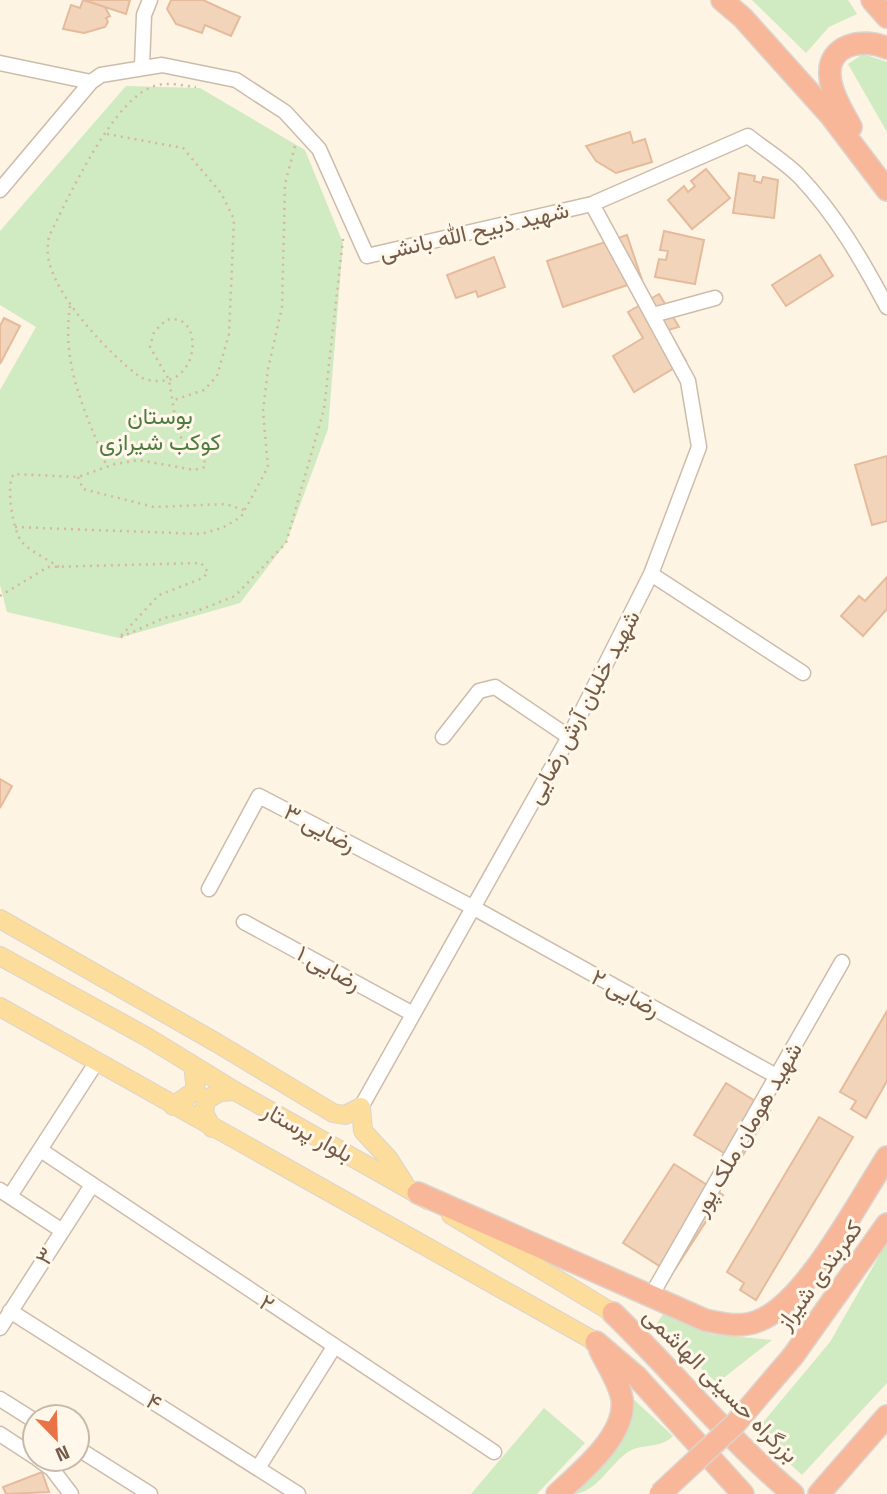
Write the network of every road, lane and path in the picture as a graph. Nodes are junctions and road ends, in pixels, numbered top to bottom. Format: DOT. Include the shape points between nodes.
graph roads {
  1 [pos="150,0"];
  2 [pos="722,0"];
  3 [pos="872,0"];
  4 [pos="887,17"];
  5 [pos="887,48"];
  6 [pos="0,63"];
  7 [pos="142,66"];
  8 [pos="91,82"];
  9 [pos="200,88"];
  10 [pos="106,134"];
  11 [pos="300,145"];
  12 [pos="885,187"];
  13 [pos="0,190"];
  14 [pos="593,204"];
  15 [pos="342,232"];
  16 [pos="715,298"];
  17 [pos="70,306"];
  18 [pos="887,307"];
  19 [pos="653,315"];
  20 [pos="169,380"];
  21 [pos="172,401"];
  22 [pos="107,467"];
  23 [pos="78,477"];
  24 [pos="245,511"];
  25 [pos="15,527"];
  26 [pos="59,566"];
  27 [pos="652,574"];
  28 [pos="0,596"];
  29 [pos="803,673"];
  30 [pos="443,737"];
  31 [pos="569,737"];
  32 [pos="209,888"];
  33 [pos="474,908"];
  34 [pos="0,919"];
  35 [pos="244,922"];
  36 [pos="0,956"];
  37 [pos="842,962"];
  38 [pos="0,1007"];
  39 [pos="413,1014"];
  40 [pos="96,1063"];
  41 [pos="193,1065"];
  42 [pos="778,1077"];
  43 [pos="235,1091"];
  44 [pos="173,1106"];
  45 [pos="361,1107"];
  46 [pos="212,1128"];
  47 [pos="43,1151"];
  48 [pos="887,1157"];
  49 [pos="92,1185"];
  50 [pos="412,1190"];
  51 [pos="5,1193"];
  52 [pos="887,1224"];
  53 [pos="61,1230"];
  54 [pos="651,1296"];
  55 [pos="10,1311"];
  56 [pos="612,1313"];
  57 [pos="0,1328"];
  58 [pos="596,1342"];
  59 [pos="334,1347"];
  60 [pos="0,1399"];
  61 [pos="21,1412"];
  62 [pos="883,1421"];
  63 [pos="0,1434"];
  64 [pos="21,1448"];
  65 [pos="494,1452"];
  66 [pos="91,1457"];
  67 [pos="258,1468"];
  68 [pos="55,1473"];
  69 [pos="71,1494"];
  70 [pos="150,1494"];
  71 [pos="298,1494"];
  72 [pos="556,1494"];
  73 [pos="660,1494"];
  74 [pos="743,1494"];
  75 [pos="793,1494"];
  76 [pos="819,1494"];
  1 -- 7 [label="street" via="144,15"];
  2 -- 12 [label="highway" via="830,115"];
  3 -- 4 [label="highway"];
  5 -- 12 [label="highway" via="867,42 847,46 838,52 829,73 847,120"];
  6 -- 8 [label="street"];
  7 -- 8 [label="street, شهید ذبیح الله بانشی" via="101,75"];
  7 -- 14 [label="street, شهید ذبیح الله بانشی" via="162,65 236,79 285,112 319,149 367,256"];
  8 -- 13 [label="street, شهید ذبیح الله بانشی"];
  9 -- 10 [label="path" via="159,85 148,89 133,97"];
  10 -- 17 [label="path" via="49,236 51,271"];
  10 -- 21 [label="path" via="183,148 221,192 234,219 229,334 217,376 204,390"];
  11 -- 24 [label="path" via="296,140 285,184 282,307 263,411 268,462"];
  14 -- 18 [label="street, شهید ذبیح الله بانشی" via="748,136 797,174 830,213 859,254"];
  14 -- 19 [label="street, شهید خلبان آرش رضایی"];
  15 -- 26 [label="path" via="324,409 282,550 235,596 119,638 159,595 203,578 208,572 201,563"];
  16 -- 19 [label="street"];
  17 -- 20 [label="path" via="140,377"];
  17 -- 22 [label="path" via="68,344 74,387"];
  19 -- 27 [label="street, شهید خلبان آرش رضایی" via="688,382 699,447"];
  20 -- 20 [label="path" via="187,366 194,339 172,318 159,325 150,347"];
  20 -- 21 [label="path"];
  21 -- 22 [label="path" via="180,440 204,456 205,467 194,470 139,460"];
  22 -- 23 [label="path"];
  23 -- 24 [label="path" via="83,489 154,507 226,504"];
  23 -- 25 [label="path" via="14,474 9,485"];
  24 -- 25 [label="path" via="231,524 201,534"];
  25 -- 26 [label="path" via="23,544"];
  26 -- 28 [label="path" via="48,567"];
  27 -- 29 [label="street"];
  27 -- 31 [label="street, شهید خلبان آرش رضایی"];
  30 -- 31 [label="street" via="479,691 495,687"];
  31 -- 33 [label="street, شهید خلبان آرش رضایی"];
  32 -- 33 [label="street, رضایی ۳" via="258,796"];
  33 -- 39 [label="street, شهید خلبان آرش رضایی"];
  33 -- 42 [label="street, رضایی ۲"];
  34 -- 45 [label="main road" via="333,1114 345,1115"];
  35 -- 39 [label="street, رضایی ۱"];
  36 -- 41 [label="main road, بلوار پرستار"];
  37 -- 42 [label="street, شهید هومان ملک پور"];
  38 -- 40 [label="main road, بلوار پرستار"];
  39 -- 45 [label="street, شهید خلبان آرش رضایی"];
  40 -- 44 [label="main road, بلوار پرستار"];
  40 -- 47 [label="street"];
  41 -- 43 [label="main road, بلوار پرستار"];
  41 -- 44 [label="main road" via="196,1090"];
  42 -- 54 [label="street, شهید هومان ملک پور"];
  43 -- 46 [label="main road" via="206,1100 204,1113"];
  43 -- 50 [label="main road, بلوار پرستار"];
  44 -- 46 [label="main road, بلوار پرستار"];
  45 -- 50 [label="main road" via="363,1131"];
  46 -- 58 [label="main road, بلوار پرستار"];
  47 -- 49 [label="street, ۲"];
  47 -- 51 [label="street"];
  48 -- 54 [label="highway" via="799,1291 772,1314 742,1325 724,1324"];
  49 -- 53 [label="street, ۳"];
  49 -- 59 [label="street, ۲"];
  50 -- 54 [label="highway"];
  50 -- 56 [label="main road, بلوار پرستار"];
  51 -- 53 [label="street"];
  52 -- 73 [label="highway, کمربندی شیراز, bridge" via="793,1356 735,1424"];
  53 -- 55 [label="street, ۳"];
  55 -- 57 [label="street, ۳"];
  55 -- 67 [label="street, ۴"];
  56 -- 75 [label="highway, بزرگراه حسینی الهاشمی"];
  58 -- 72 [label="highway" via="620,1390 620,1421 593,1458"];
  58 -- 74 [label="highway" via="637,1377"];
  59 -- 65 [label="street, ۲"];
  59 -- 67 [label="street"];
  60 -- 61 [label="street"];
  62 -- 76 [label="highway"];
  63 -- 64 [label="street"];
  66 -- 70 [label="street"];
  67 -- 71 [label="street, ۴"];
  68 -- 69 [label="street"];
}
